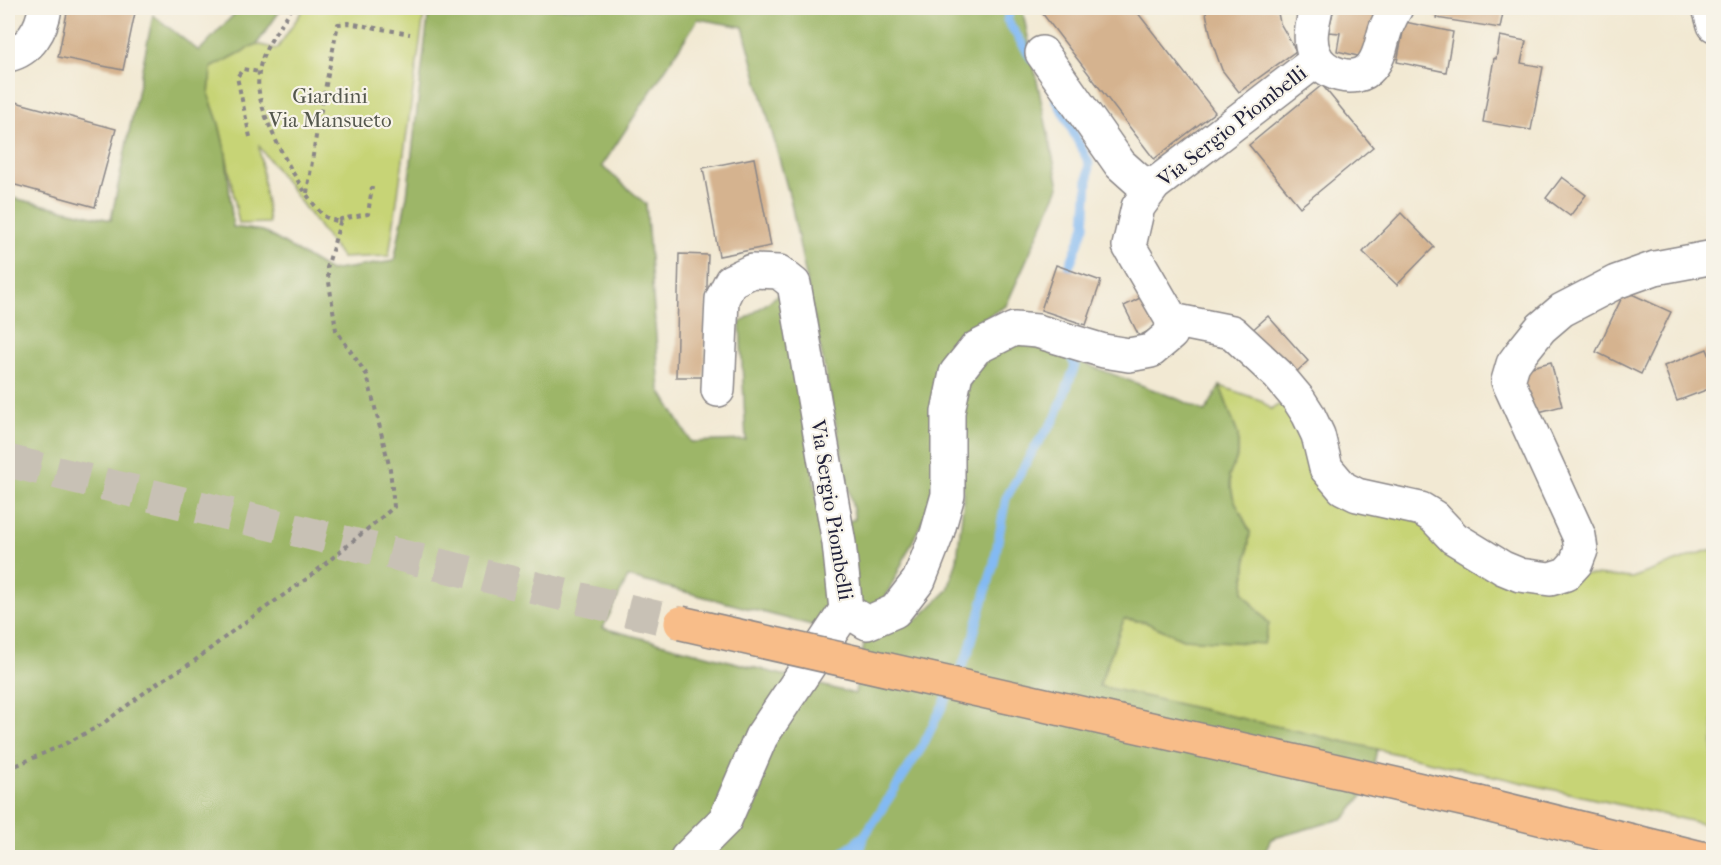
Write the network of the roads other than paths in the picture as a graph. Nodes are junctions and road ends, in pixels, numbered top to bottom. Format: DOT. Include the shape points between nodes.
graph roads {
  1 [pos="45,8"];
  2 [pos="1316,8"];
  3 [pos="1396,8"];
  4 [pos="1708,8"];
  5 [pos="1713,25"];
  6 [pos="1042,53"];
  7 [pos="8,55"];
  8 [pos="1317,60"];
  9 [pos="1154,184"];
  10 [pos="1713,258"];
  11 [pos="1172,320"];
  12 [pos="718,390"];
  13 [pos="846,610"];
  14 [pos="681,624"];
  15 [pos="687,858"];
  16 [pos="1701,858"];
  1 -- 7 [label="street" via="32,42"];
  2 -- 8 [label="street, Via Sergio Piombelli" via="1311,37"];
  3 -- 8 [label="street, Via Sergio Piombelli" via="1369,70 1355,76 1340,74"];
  4 -- 5 [label="street"];
  6 -- 9 [label="street" via="1120,164 1139,181"];
  8 -- 9 [label="street, Via Sergio Piombelli"];
  9 -- 11 [label="street, Via Sergio Piombelli" via="1138,207 1129,246"];
  10 -- 11 [label="street" via="1655,268 1616,282 1562,310 1540,328 1513,364 1508,381 1579,536 1581,550 1576,563 1566,573 1550,579 1503,568 1454,538 1421,509 1357,495 1343,488 1326,468 1308,414 1278,375 1232,332"];
  11 -- 13 [label="street, Via Sergio Piombelli" via="1172,334 1151,351 1129,355 1037,331 1014,329 976,348 956,373 948,412 948,495 919,580 895,611 867,622"];
  12 -- 13 [label="street, Via Sergio Piombelli" via="722,299 732,281 752,271 779,272 794,284 839,543"];
  13 -- 15 [label="street" via="761,737 725,820"];
  14 -- 16 [label="highway, bridge" via="1479,803"];
}
